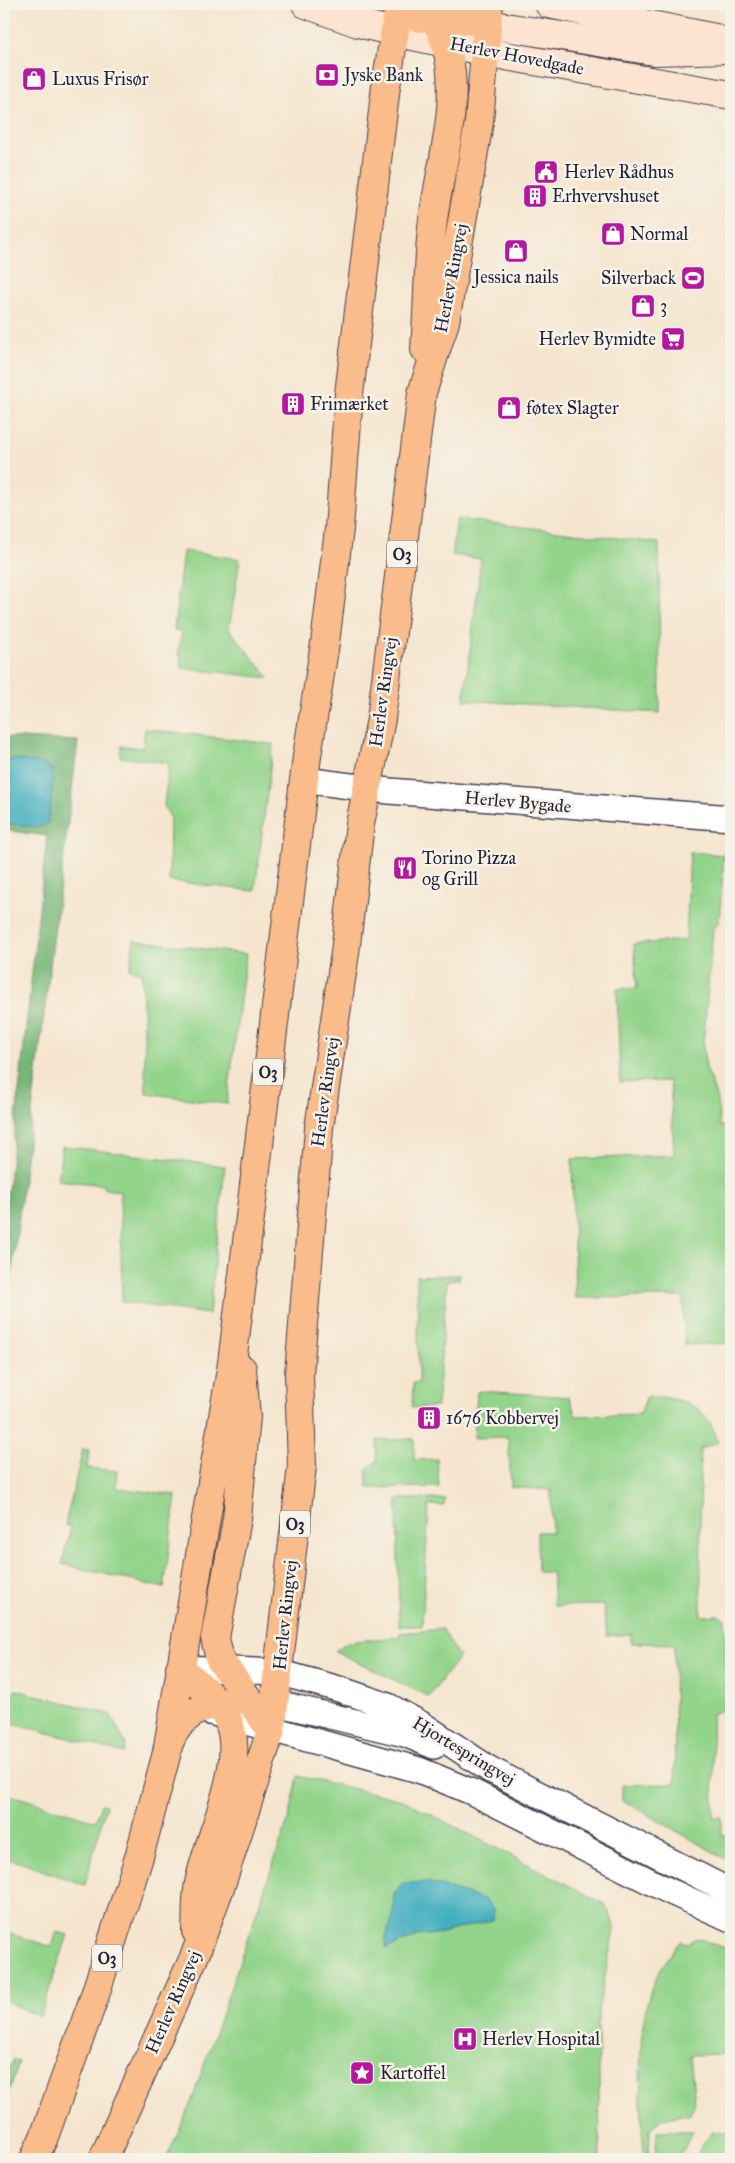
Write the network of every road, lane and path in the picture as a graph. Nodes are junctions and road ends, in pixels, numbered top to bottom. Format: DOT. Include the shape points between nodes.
graph roads {
  1 [pos="306,4"];
  2 [pos="399,4"];
  3 [pos="549,4"];
  4 [pos="429,8"];
  5 [pos="483,10"];
  6 [pos="394,32"];
  7 [pos="447,42"];
  8 [pos="731,42"];
  9 [pos="731,49"];
  10 [pos="485,51"];
  11 [pos="731,95"];
  12 [pos="422,393"];
  13 [pos="304,780"];
  14 [pos="366,788"];
  15 [pos="731,818"];
  16 [pos="239,1312"];
  17 [pos="180,1668"];
  18 [pos="226,1670"];
  19 [pos="278,1672"];
  20 [pos="263,1702"];
  21 [pos="204,1708"];
  22 [pos="271,1730"];
  23 [pos="489,1769"];
  24 [pos="731,1892"];
  25 [pos="731,1919"];
  26 [pos="195,1955"];
  27 [pos="120,2120"];
  28 [pos="34,2159"];
  29 [pos="103,2159"];
  30 [pos="109,2159"];
  1 -- 6 [label="main road, Herlev Hovedgade"];
  2 -- 6 [label="main road, O3"];
  3 -- 8 [label="main road"];
  4 -- 5 [label="main road"];
  4 -- 6 [label="main road" via="425,16"];
  4 -- 7 [label="main road"];
  4 -- 10 [label="main road" via="467,42"];
  5 -- 9 [label="main road" via="654,51"];
  5 -- 10 [label="main road, Herlev Ringvej / O3"];
  6 -- 7 [label="main road, Herlev Hovedgade"];
  6 -- 13 [label="main road, O3" via="349,394 339,529"];
  7 -- 10 [label="main road, Herlev Hovedgade"];
  7 -- 12 [label="main road" via="452,70 450,102 432,227"];
  10 -- 11 [label="main road, Herlev Hovedgade"];
  10 -- 12 [label="main road, Herlev Ringvej / O3" via="479,122 446,322"];
  12 -- 14 [label="main road, Herlev Ringvej / O3" via="381,719"];
  13 -- 14 [label="street, Herlev Bygade"];
  13 -- 16 [label="main road, O3"];
  14 -- 15 [label="street, Herlev Bygade" via="539,805"];
  14 -- 19 [label="main road, Herlev Ringvej / O3" via="319,1128 298,1374 302,1466"];
  16 -- 17 [label="main road, O3" via="221,1436"];
  16 -- 18 [label="main road" via="246,1417 237,1519 215,1638"];
  17 -- 18 [label="street, Hjortespringvej"];
  17 -- 21 [label="main road, O3"];
  17 -- 21 [label="main road"];
  18 -- 19 [label="street, Hjortespringvej"];
  18 -- 20 [label="main road"];
  19 -- 20 [label="main road, Herlev Ringvej / O3"];
  19 -- 23 [label="street, Hjortespringvej" via="388,1706"];
  20 -- 21 [label="main road"];
  20 -- 22 [label="main road, Herlev Ringvej / O3"];
  20 -- 23 [label="street" via="405,1734"];
  21 -- 22 [label="street, Hjortespringvej"];
  21 -- 26 [label="main road" via="232,1732 233,1760 198,1888"];
  21 -- 28 [label="main road, O3" via="167,1752 139,1857 94,1998"];
  22 -- 25 [label="street, Hjortespringvej" via="419,1770 472,1792"];
  22 -- 26 [label="main road, Herlev Ringvej / O3"];
  23 -- 24 [label="street, Hjortespringvej"];
  26 -- 27 [label="main road, Herlev Ringvej / O3"];
  27 -- 29 [label="main road, Herlev Ringvej / O3"];
  27 -- 30 [label="main road"];
}
